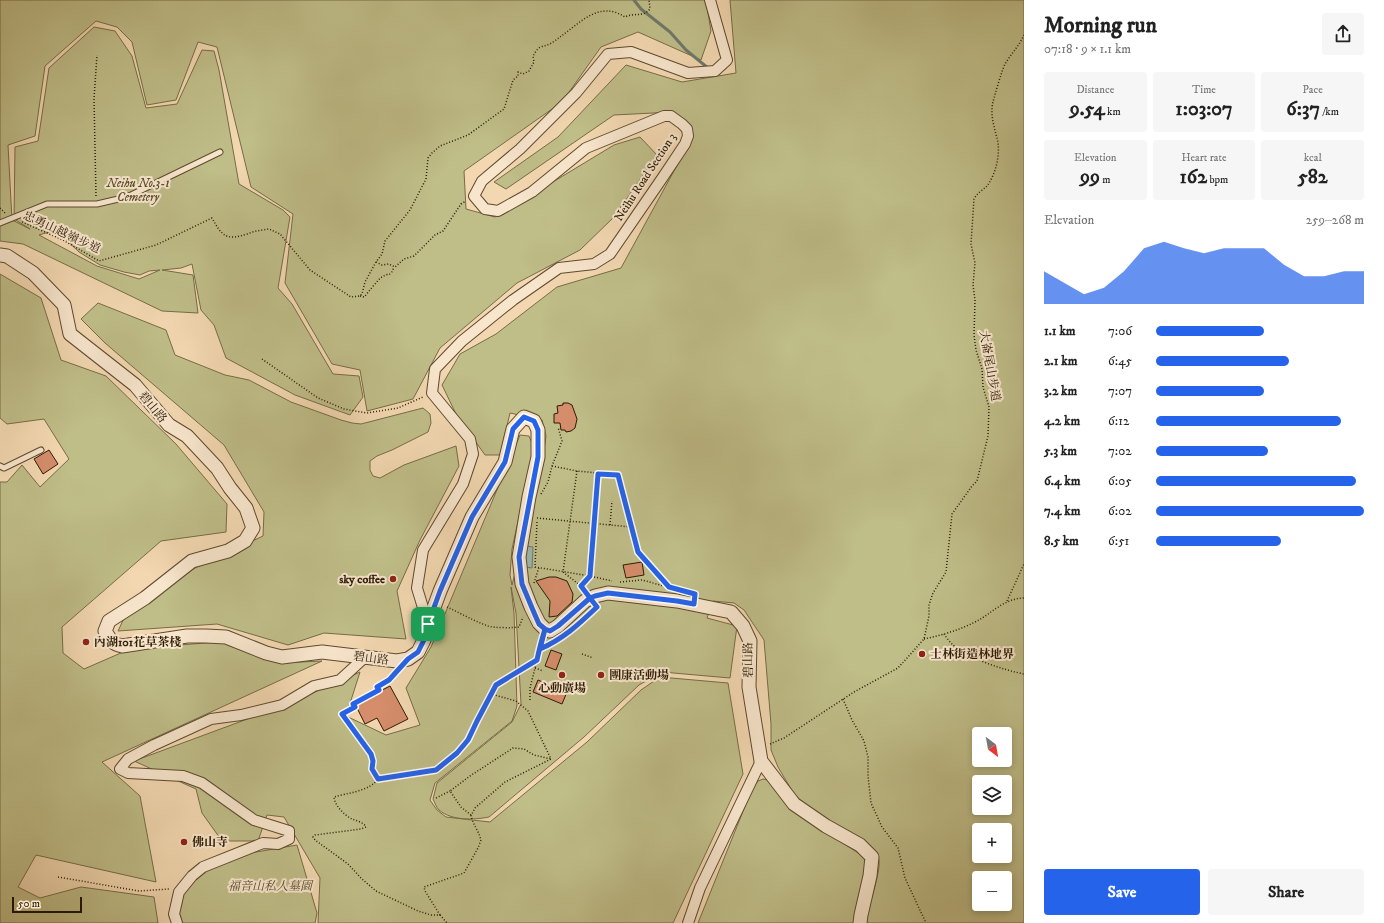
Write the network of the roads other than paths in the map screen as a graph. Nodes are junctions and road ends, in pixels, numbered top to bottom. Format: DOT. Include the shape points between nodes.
graph roads {
  1 [pos="710,0"];
  2 [pos="220,152"];
  3 [pos="0,223"];
  4 [pos="0,255"];
  5 [pos="41,450"];
  6 [pos="0,466"];
  7 [pos="428,624"];
  8 [pos="364,658"];
  9 [pos="760,755"];
  10 [pos="177,923"];
  11 [pos="688,923"];
  12 [pos="860,923"];
  1 -- 7 [label="street, Neihu Road Section 3" via="727,60 716,72 688,73 631,52 608,54 576,93 520,149 482,181 474,196 485,209 498,211 532,192 586,148 664,116 671,116 687,129 685,144 610,254 594,264 559,268 513,300 462,341 434,369 432,393 470,439 473,454 463,484 423,550 417,588"];
  2 -- 3 [label="lane" via="127,197 97,204 47,204"];
  4 -- 8 [label="street, 碧山路" via="7,256 33,273 64,305 70,334 135,385 169,425 187,436 217,468 246,508 253,528 245,541 228,551 192,561 145,598 109,621 105,630 110,640 122,646 187,636 226,637 266,653 282,656 322,652"];
  5 -- 6 [label="lane" via="4,468"];
  7 -- 8 [label="street, 碧山路" via="418,652 408,659 397,661"];
  7 -- 9 [label="street, 碧山路" via="472,517 505,462 513,429 524,417 534,421 538,430 538,457 519,557 522,584 539,624 550,631 590,598 608,593 677,601 731,612 744,626 750,641 749,687"];
  8 -- 10 [label="street" via="340,680 314,686 282,705 211,719 128,759 120,770 128,773 183,776 202,783 254,820 289,832 289,838 278,844 263,844 203,867 179,892 174,914"];
  9 -- 11 [label="street" via="700,888"];
  9 -- 12 [label="street, 碧山路" via="794,804 860,845 872,857"];
}
